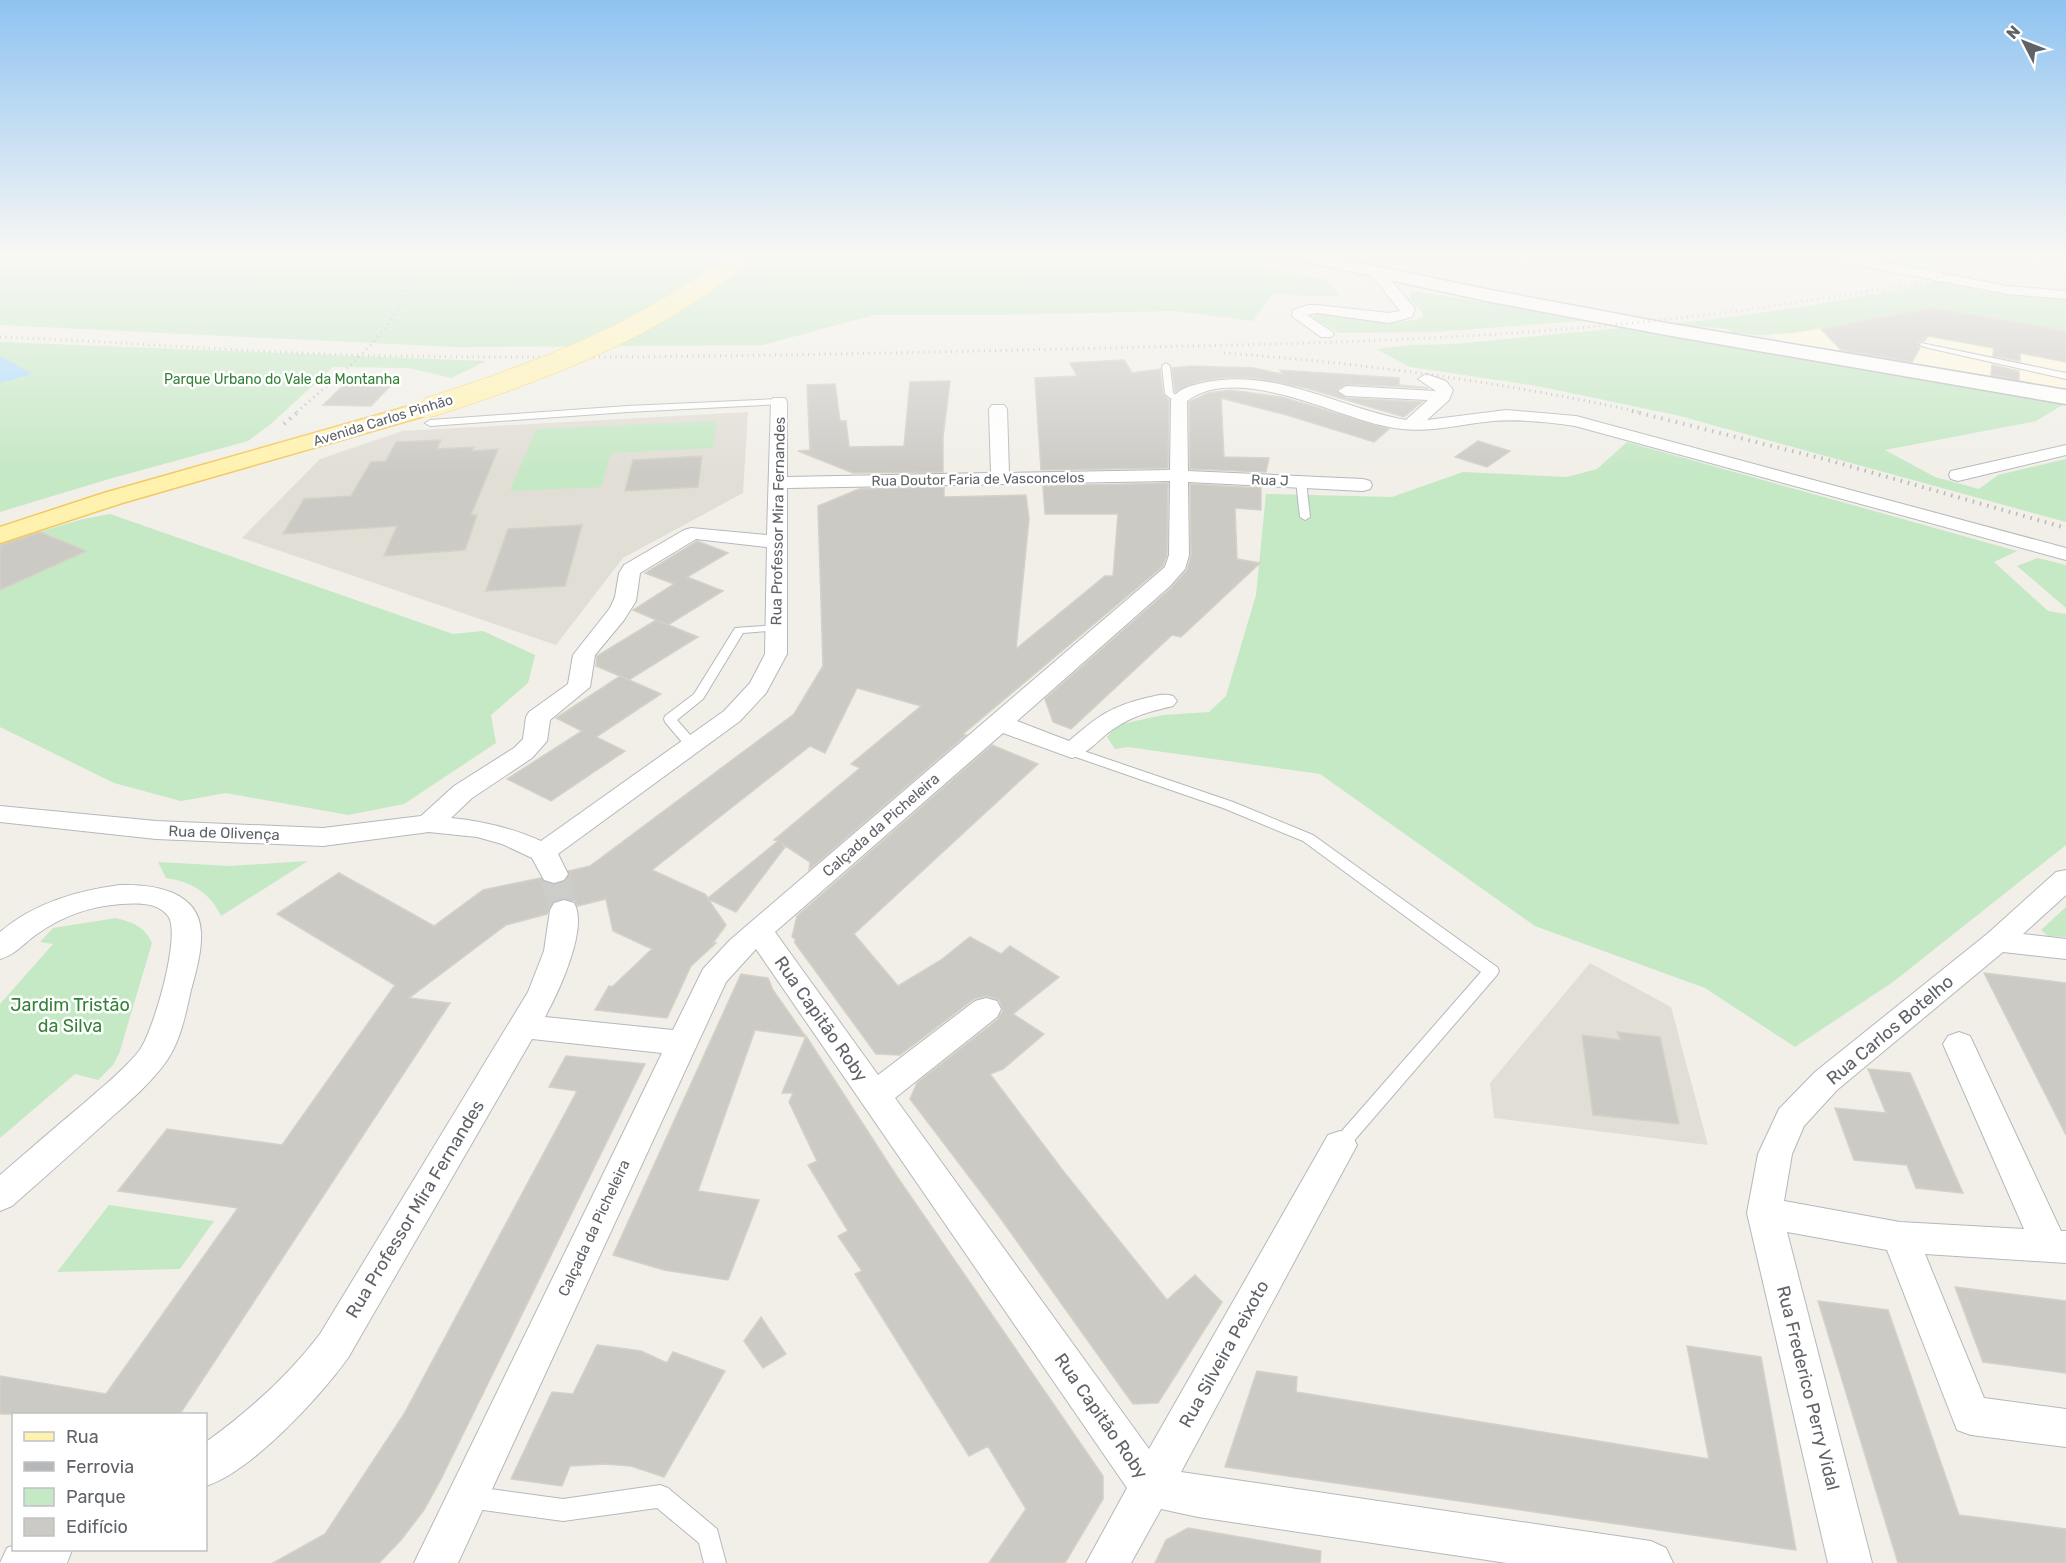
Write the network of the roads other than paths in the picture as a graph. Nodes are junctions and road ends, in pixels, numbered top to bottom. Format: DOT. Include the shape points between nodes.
graph roads {
  1 [pos="610,328"];
  2 [pos="632,328"];
  3 [pos="1317,328"];
  4 [pos="1664,328"];
  5 [pos="1326,334"];
  6 [pos="1924,345"];
  7 [pos="1166,366"];
  8 [pos="2066,376"];
  9 [pos="1426,379"];
  10 [pos="1346,391"];
  11 [pos="1443,396"];
  12 [pos="2066,396"];
  13 [pos="1179,400"];
  14 [pos="779,402"];
  15 [pos="998,409"];
  16 [pos="424,411"];
  17 [pos="1410,426"];
  18 [pos="2066,450"];
  19 [pos="1958,475"];
  20 [pos="1178,477"];
  21 [pos="1000,478"];
  22 [pos="1301,481"];
  23 [pos="778,483"];
  24 [pos="1363,485"];
  25 [pos="1305,517"];
  26 [pos="0,522"];
  27 [pos="0,535"];
  28 [pos="778,542"];
  29 [pos="2066,554"];
  30 [pos="776,628"];
  31 [pos="1165,701"];
  32 [pos="1000,723"];
  33 [pos="692,745"];
  34 [pos="1072,751"];
  35 [pos="6,817"];
  36 [pos="429,824"];
  37 [pos="548,863"];
  38 [pos="2066,879"];
  39 [pos="564,910"];
  40 [pos="759,931"];
  41 [pos="1997,942"];
  42 [pos="0,949"];
  43 [pos="2066,949"];
  44 [pos="986,1010"];
  45 [pos="523,1026"];
  46 [pos="681,1043"];
  47 [pos="1959,1044"];
  48 [pos="875,1095"];
  49 [pos="1340,1145"];
  50 [pos="0,1196"];
  51 [pos="1765,1213"];
  52 [pos="1900,1237"];
  53 [pos="2058,1246"];
  54 [pos="2066,1428"];
  55 [pos="207,1465"];
  56 [pos="1150,1486"];
  57 [pos="467,1497"];
  58 [pos="49,1551"];
  59 [pos="22,1563"];
  60 [pos="435,1563"];
  61 [pos="715,1563"];
  62 [pos="1108,1563"];
  63 [pos="1651,1563"];
  64 [pos="1850,1563"];
  1 -- 16 [label="main road, Avenida Carlos Pinhão"];
  2 -- 16 [label="main road, Avenida Carlos Pinhão, bridge"];
  3 -- 5 [label="street"];
  4 -- 12 [label="main road"];
  6 -- 8 [label="lane"];
  7 -- 13 [label="lane" via="1169,394"];
  9 -- 11 [label="street" via="1443,387"];
  10 -- 11 [label="street"];
  11 -- 17 [label="street"];
  13 -- 17 [label="street" via="1183,394 1210,385 1253,382 1380,421"];
  13 -- 20 [label="street, Calçada da Picheleira"];
  14 -- 16 [label="lane, Rua Professor Mira Fernandes" via="627,409"];
  14 -- 23 [label="street, Rua Professor Mira Fernandes"];
  15 -- 21 [label="street"];
  16 -- 26 [label="main road, Avenida Carlos Pinhão" via="194,463"];
  16 -- 27 [label="main road, Avenida Carlos Pinhão" via="113,498"];
  17 -- 29 [label="street" via="1500,415 1576,421"];
  18 -- 19 [label="street"];
  20 -- 21 [label="street, Rua Doutor Faria de Vasconcelos"];
  20 -- 22 [label="street, Rua J"];
  20 -- 32 [label="street, Calçada da Picheleira" via="1179,555 1170,575"];
  21 -- 23 [label="street, Rua Doutor Faria de Vasconcelos"];
  22 -- 24 [label="street, Rua J"];
  22 -- 25 [label="lane"];
  23 -- 28 [label="street, Rua Professor Mira Fernandes"];
  28 -- 30 [label="street, Rua Professor Mira Fernandes"];
  28 -- 36 [label="street" via="690,534 630,569 622,608 585,653 578,687 538,717 535,741 523,753 463,792"];
  30 -- 33 [label="street, Rua Professor Mira Fernandes" via="776,654 766,679 732,716"];
  30 -- 33 [label="lane" via="739,630 699,696 670,720"];
  31 -- 34 [label="street" via="1127,710"];
  32 -- 34 [label="street"];
  32 -- 40 [label="street, Calçada da Picheleira"];
  33 -- 37 [label="street, Rua Professor Mira Fernandes"];
  34 -- 49 [label="lane" via="1228,805 1308,838 1491,971"];
  35 -- 36 [label="street, Rua de Olivença" via="156,830 322,837"];
  36 -- 37 [label="street, Rua de Olivença" via="478,829 511,838"];
  38 -- 41 [label="street, Rua Carlos Botelho"];
  39 -- 45 [label="street, Rua Professor Mira Fernandes" via="559,951 543,993"];
  40 -- 46 [label="street, Calçada da Picheleira" via="714,977"];
  40 -- 48 [label="street, Rua Capitão Roby"];
  41 -- 43 [label="street"];
  41 -- 51 [label="street, Rua Carlos Botelho" via="1826,1081 1791,1118 1775,1154"];
  42 -- 50 [label="street" via="13,936 57,909 120,895 167,901 182,916 187,934 162,1042 151,1059"];
  44 -- 48 [label="street"];
  45 -- 46 [label="street"];
  45 -- 55 [label="street, Rua Professor Mira Fernandes" via="334,1347 286,1404"];
  46 -- 57 [label="street, Calçada da Picheleira"];
  47 -- 53 [label="street"];
  48 -- 56 [label="street, Rua Capitão Roby"];
  49 -- 56 [label="street, Rua Silveira Peixoto"];
  51 -- 52 [label="street"];
  51 -- 64 [label="street, Rua Frederico Perry Vidal"];
  52 -- 53 [label="street"];
  52 -- 54 [label="street" via="1971,1416"];
  56 -- 62 [label="street, Rua Silveira Peixoto"];
  56 -- 63 [label="street, Rua Capitão Roby"];
  57 -- 60 [label="street, Calçada da Picheleira"];
  57 -- 61 [label="lane" via="563,1510 660,1496 709,1537"];
  58 -- 59 [label="street"];
}
